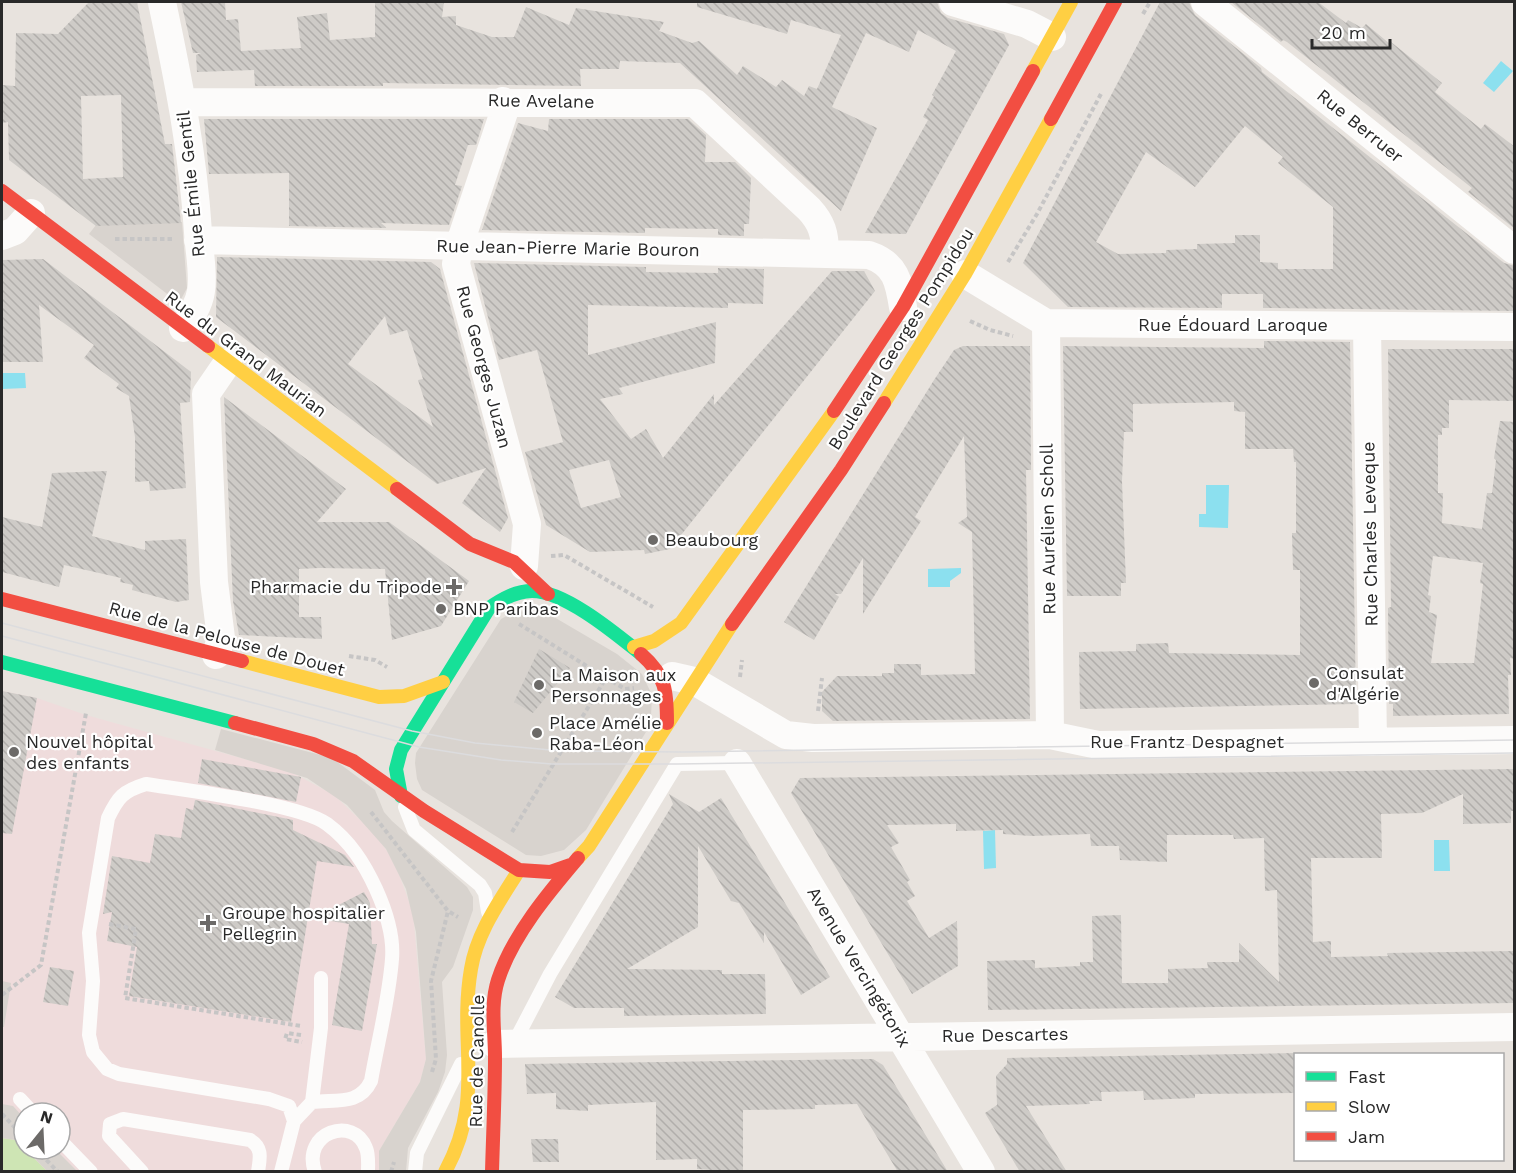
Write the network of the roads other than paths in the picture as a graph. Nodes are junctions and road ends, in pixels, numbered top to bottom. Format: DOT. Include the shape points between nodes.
graph roads {
  1 [pos="162,2"];
  2 [pos="953,2"];
  3 [pos="1071,2"];
  4 [pos="1115,2"];
  5 [pos="1204,2"];
  6 [pos="1052,37"];
  7 [pos="503,101"];
  8 [pos="183,102"];
  9 [pos="2,191"];
  10 [pos="31,213"];
  11 [pos="2,237"];
  12 [pos="198,240"];
  13 [pos="459,246"];
  14 [pos="1515,250"];
  15 [pos="825,253"];
  16 [pos="965,274"];
  17 [pos="903,308"];
  18 [pos="1046,323"];
  19 [pos="1367,326"];
  20 [pos="1515,327"];
  21 [pos="183,328"];
  22 [pos="228,362"];
  23 [pos="470,544"];
  24 [pos="524,559"];
  25 [pos="480,561"];
  26 [pos="548,594"];
  27 [pos="2,599"];
  28 [pos="634,647"];
  29 [pos="216,655"];
  30 [pos="2,662"];
  31 [pos="660,673"];
  32 [pos="694,681"];
  33 [pos="443,682"];
  34 [pos="667,723"];
  35 [pos="1050,735"];
  36 [pos="1515,740"];
  37 [pos="1373,742"];
  38 [pos="737,763"];
  39 [pos="401,796"];
  40 [pos="570,865"];
  41 [pos="519,870"];
  42 [pos="489,920"];
  43 [pos="321,978"];
  44 [pos="1515,1026"];
  45 [pos="901,1037"];
  46 [pos="493,1043"];
  47 [pos="312,1102"];
  48 [pos="291,1127"];
  49 [pos="72,1152"];
  50 [pos="91,1172"];
  51 [pos="142,1172"];
  52 [pos="258,1172"];
  53 [pos="281,1172"];
  54 [pos="316,1172"];
  55 [pos="363,1172"];
  56 [pos="368,1172"];
  57 [pos="415,1172"];
  58 [pos="445,1172"];
  59 [pos="492,1172"];
  60 [pos="981,1172"];
  1 -- 8 [label="street, Rue Émile Gentil"];
  2 -- 6 [label="street" via="1027,24"];
  3 -- 6 [label="main road, Boulevard Georges Pompidou"];
  4 -- 16 [label="main road, Boulevard Georges Pompidou"];
  5 -- 14 [label="street, Rue Berruer"];
  6 -- 17 [label="main road, Boulevard Georges Pompidou"];
  7 -- 8 [label="street, Rue Avelane"];
  7 -- 13 [label="street, Rue Georges Juzan" via="504,112"];
  7 -- 15 [label="street, Rue Avelane" via="695,103 820,221"];
  8 -- 12 [label="street, Rue Émile Gentil" via="194,170"];
  9 -- 10 [label="main road, Rue du Grand Maurian"];
  10 -- 11 [label="street" via="15,231"];
  10 -- 21 [label="main road, Rue du Grand Maurian"];
  12 -- 13 [label="street, Rue Jean-Pierre Marie Bouron"];
  12 -- 21 [label="street, Rue Émile Gentil" via="201,291 196,309"];
  13 -- 15 [label="street, Rue Jean-Pierre Marie Bouron"];
  13 -- 24 [label="street, Rue Georges Juzan" via="456,264 527,524"];
  15 -- 17 [label="street, Rue Jean-Pierre Marie Bouron" via="869,255 887,264 898,280"];
  16 -- 18 [label="street"];
  16 -- 32 [label="main road, Boulevard Georges Pompidou" via="841,470"];
  17 -- 28 [label="main road, Boulevard Georges Pompidou" via="810,447 681,623 654,641"];
  18 -- 19 [label="street, Rue Édouard Laroque"];
  18 -- 35 [label="street, Rue Aurélien Scholl"];
  19 -- 20 [label="street, Rue Édouard Laroque"];
  19 -- 37 [label="street, Rue Charles Leveque"];
  21 -- 22 [label="main road, Rue du Grand Maurian"];
  22 -- 23 [label="main road, Rue du Grand Maurian"];
  22 -- 29 [label="street" via="206,394 214,582 221,638"];
  23 -- 24 [label="main road, Rue du Grand Maurian"];
  23 -- 25 [label="main road, Rue du Grand Maurian"];
  24 -- 26 [label="main road, Rue du Grand Maurian"];
  26 -- 28 [label="main road"];
  26 -- 33 [label="main road" via="511,594 489,602"];
  27 -- 29 [label="main road, Rue de la Pelouse de Douet"];
  28 -- 31 [label="main road"];
  29 -- 33 [label="main road, Rue de la Pelouse de Douet" via="379,697 418,693"];
  30 -- 39 [label="main road" via="313,744 353,760"];
  31 -- 32 [label="street, Rue Frantz Despagnet"];
  31 -- 34 [label="main road" via="668,700"];
  32 -- 34 [label="main road"];
  32 -- 35 [label="street, Rue Frantz Despagnet" via="786,735"];
  33 -- 39 [label="main road" via="396,759 394,773"];
  34 -- 40 [label="main road" via="589,846"];
  35 -- 37 [label="street, Rue Frantz Despagnet" via="1098,745"];
  36 -- 37 [label="street, Rue Frantz Despagnet"];
  38 -- 45 [label="street, Avenue Vercingétorix"];
  38 -- 46 [label="lane, Rue de Canolle" via="677,764 550,974"];
  39 -- 41 [label="main road"];
  39 -- 42 [label="lane" via="414,830 480,885"];
  40 -- 41 [label="main road" via="550,872"];
  40 -- 46 [label="main road, Rue de Canolle" via="518,938 501,971 493,1002"];
  41 -- 42 [label="main road, Rue de Canolle"];
  42 -- 46 [label="main road, Rue de Canolle" via="476,945 469,982"];
  43 -- 47 [label="lane" via="321,1028"];
  44 -- 45 [label="street, Rue Descartes"];
  45 -- 46 [label="street, Rue Descartes"];
  45 -- 60 [label="street, Avenue Vercingétorix"];
  46 -- 57 [label="lane" via="417,1153"];
  46 -- 58 [label="main road, Rue de Canolle" via="472,1077 460,1140"];
  46 -- 59 [label="main road, Rue de Canolle"];
  47 -- 48 [label="lane"];
  47 -- 48 [label="lane" via="354,1099 366,1092 371,1081 392,959 391,930 370,876 346,841 326,823 302,812 146,784 128,790 108,818 89,933 93,981 89,1035 93,1052 107,1069 119,1074 269,1099 289,1106"];
  48 -- 53 [label="lane"];
  49 -- 50 [label="lane"];
  51 -- 52 [label="lane" via="109,1136 108,1129 115,1120 250,1140 260,1153"];
  54 -- 55 [label="lane" via="317,1146 336,1132 350,1134 361,1142 366,1155"];
  54 -- 56 [label="lane" via="312,1158 316,1145 324,1135 336,1131 351,1132 362,1141 367,1150"];
}
